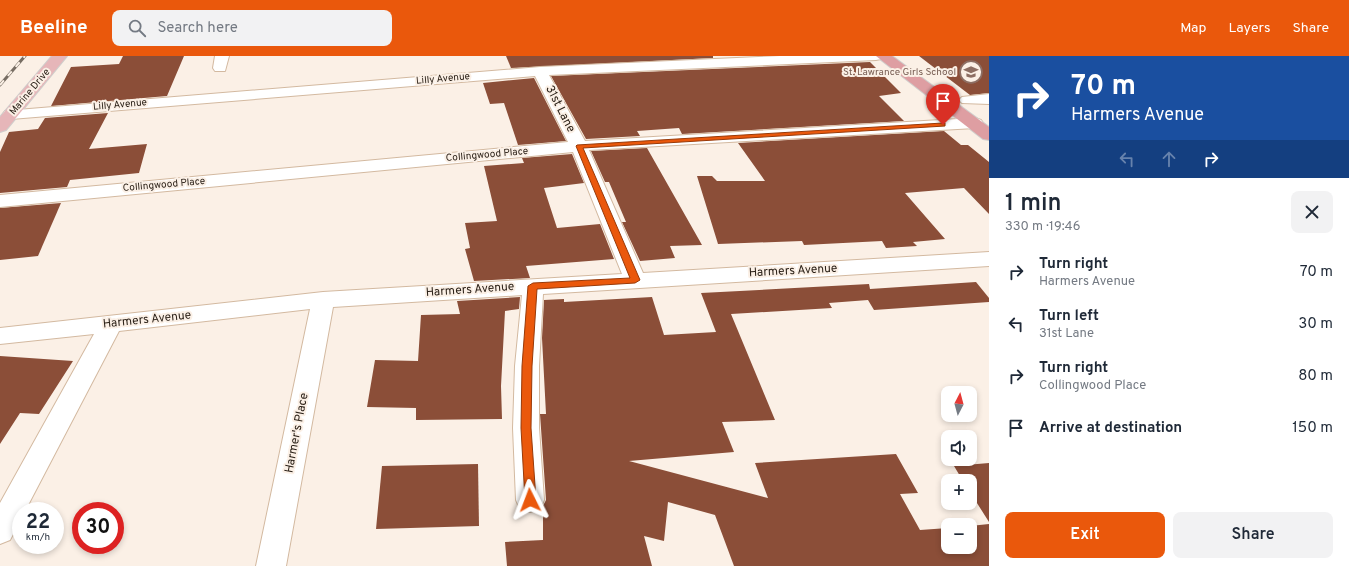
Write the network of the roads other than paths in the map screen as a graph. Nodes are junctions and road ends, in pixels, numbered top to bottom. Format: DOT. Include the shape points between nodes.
graph roads {
  1 [pos="42,56"];
  2 [pos="60,56"];
  3 [pos="876,56"];
  4 [pos="883,56"];
  5 [pos="906,56"];
  6 [pos="540,71"];
  7 [pos="21,79"];
  8 [pos="989,99"];
  9 [pos="967,100"];
  10 [pos="11,114"];
  11 [pos="982,120"];
  12 [pos="0,127"];
  13 [pos="989,135"];
  14 [pos="579,146"];
  15 [pos="0,201"];
  16 [pos="989,259"];
  17 [pos="635,280"];
  18 [pos="533,286"];
  19 [pos="323,300"];
  20 [pos="111,324"];
  21 [pos="0,336"];
  22 [pos="530,500"];
  23 [pos="0,531"];
  24 [pos="271,566"];
  1 -- 7 [label="main road, Marine Drive"];
  2 -- 10 [label="main road, Marine Drive"];
  3 -- 6 [label="street, Lilly Avenue"];
  4 -- 11 [label="highway"];
  5 -- 9 [label="highway"];
  6 -- 10 [label="street, Lilly Avenue"];
  6 -- 14 [label="street, 31st Lane"];
  8 -- 9 [label="street"];
  9 -- 11 [label="highway"];
  10 -- 12 [label="main road, Marine Drive"];
  11 -- 13 [label="highway"];
  11 -- 14 [label="street, Collingwood Place"];
  14 -- 15 [label="street, Collingwood Place"];
  14 -- 17 [label="street, 31st Lane"];
  16 -- 17 [label="street, Harmers Avenue"];
  17 -- 18 [label="street, Harmers Avenue"];
  18 -- 19 [label="street, Harmers Avenue"];
  18 -- 22 [label="street" via="527,366 526,428"];
  19 -- 20 [label="street, Harmers Avenue"];
  19 -- 24 [label="street, Harmer's Place"];
  20 -- 21 [label="street, Harmers Avenue"];
  20 -- 23 [label="street"];
}
